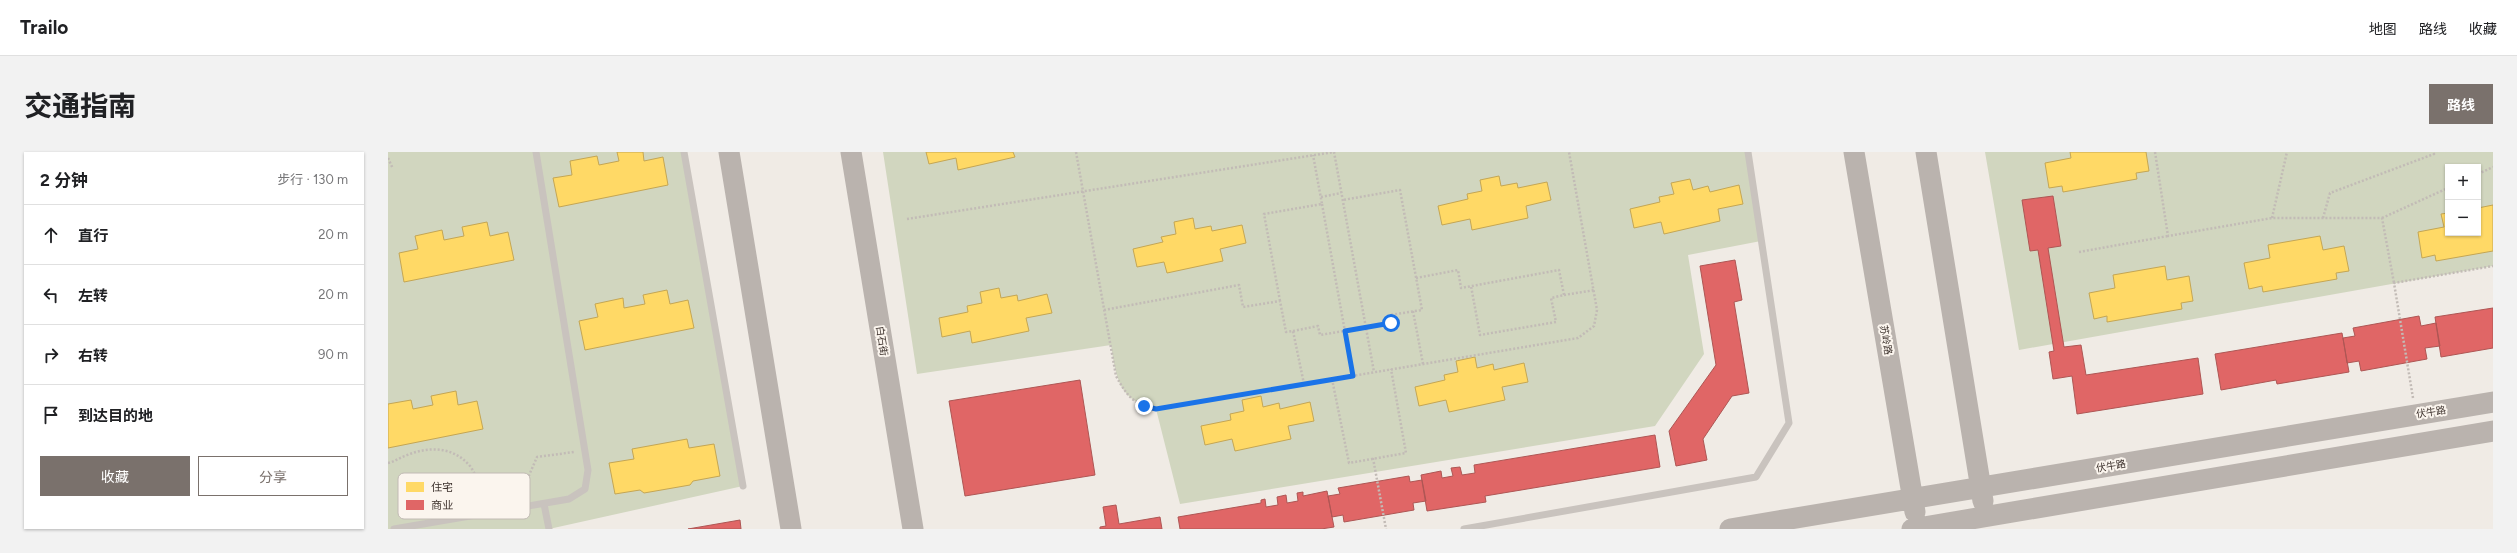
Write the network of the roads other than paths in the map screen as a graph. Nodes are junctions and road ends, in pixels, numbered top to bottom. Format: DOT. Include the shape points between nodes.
graph roads {
  1 [pos="536,152"];
  2 [pos="684,152"];
  3 [pos="729,152"];
  4 [pos="851,152"];
  5 [pos="1748,152"];
  6 [pos="1854,152"];
  7 [pos="1926,152"];
  8 [pos="2493,402"];
  9 [pos="2493,431"];
  10 [pos="743,486"];
  11 [pos="1980,487"];
  12 [pos="1913,498"];
  13 [pos="544,504"];
  14 [pos="530,506"];
  15 [pos="454,519"];
  16 [pos="1986,523"];
  17 [pos="394,529"];
  18 [pos="548,529"];
  19 [pos="791,529"];
  20 [pos="913,529"];
  21 [pos="1464,529"];
  22 [pos="1730,529"];
  23 [pos="1916,529"];
  1 -- 13 [label="lane" via="588,470 584,489 570,499"];
  2 -- 10 [label="lane"];
  3 -- 19 [label="street"];
  4 -- 20 [label="street, 白石街"];
  5 -- 21 [label="lane" via="1789,423 1756,477"];
  6 -- 12 [label="street, 苏岭路"];
  7 -- 11 [label="street"];
  8 -- 11 [label="street, 伏牛路"];
  9 -- 16 [label="street"];
  11 -- 12 [label="street, 伏牛路"];
  11 -- 16 [label="street"];
  12 -- 22 [label="street, 伏牛路"];
  12 -- 23 [label="street, 苏岭路"];
  13 -- 14 [label="lane"];
  13 -- 18 [label="lane"];
  15 -- 17 [label="lane"];
  16 -- 23 [label="street"];
}
